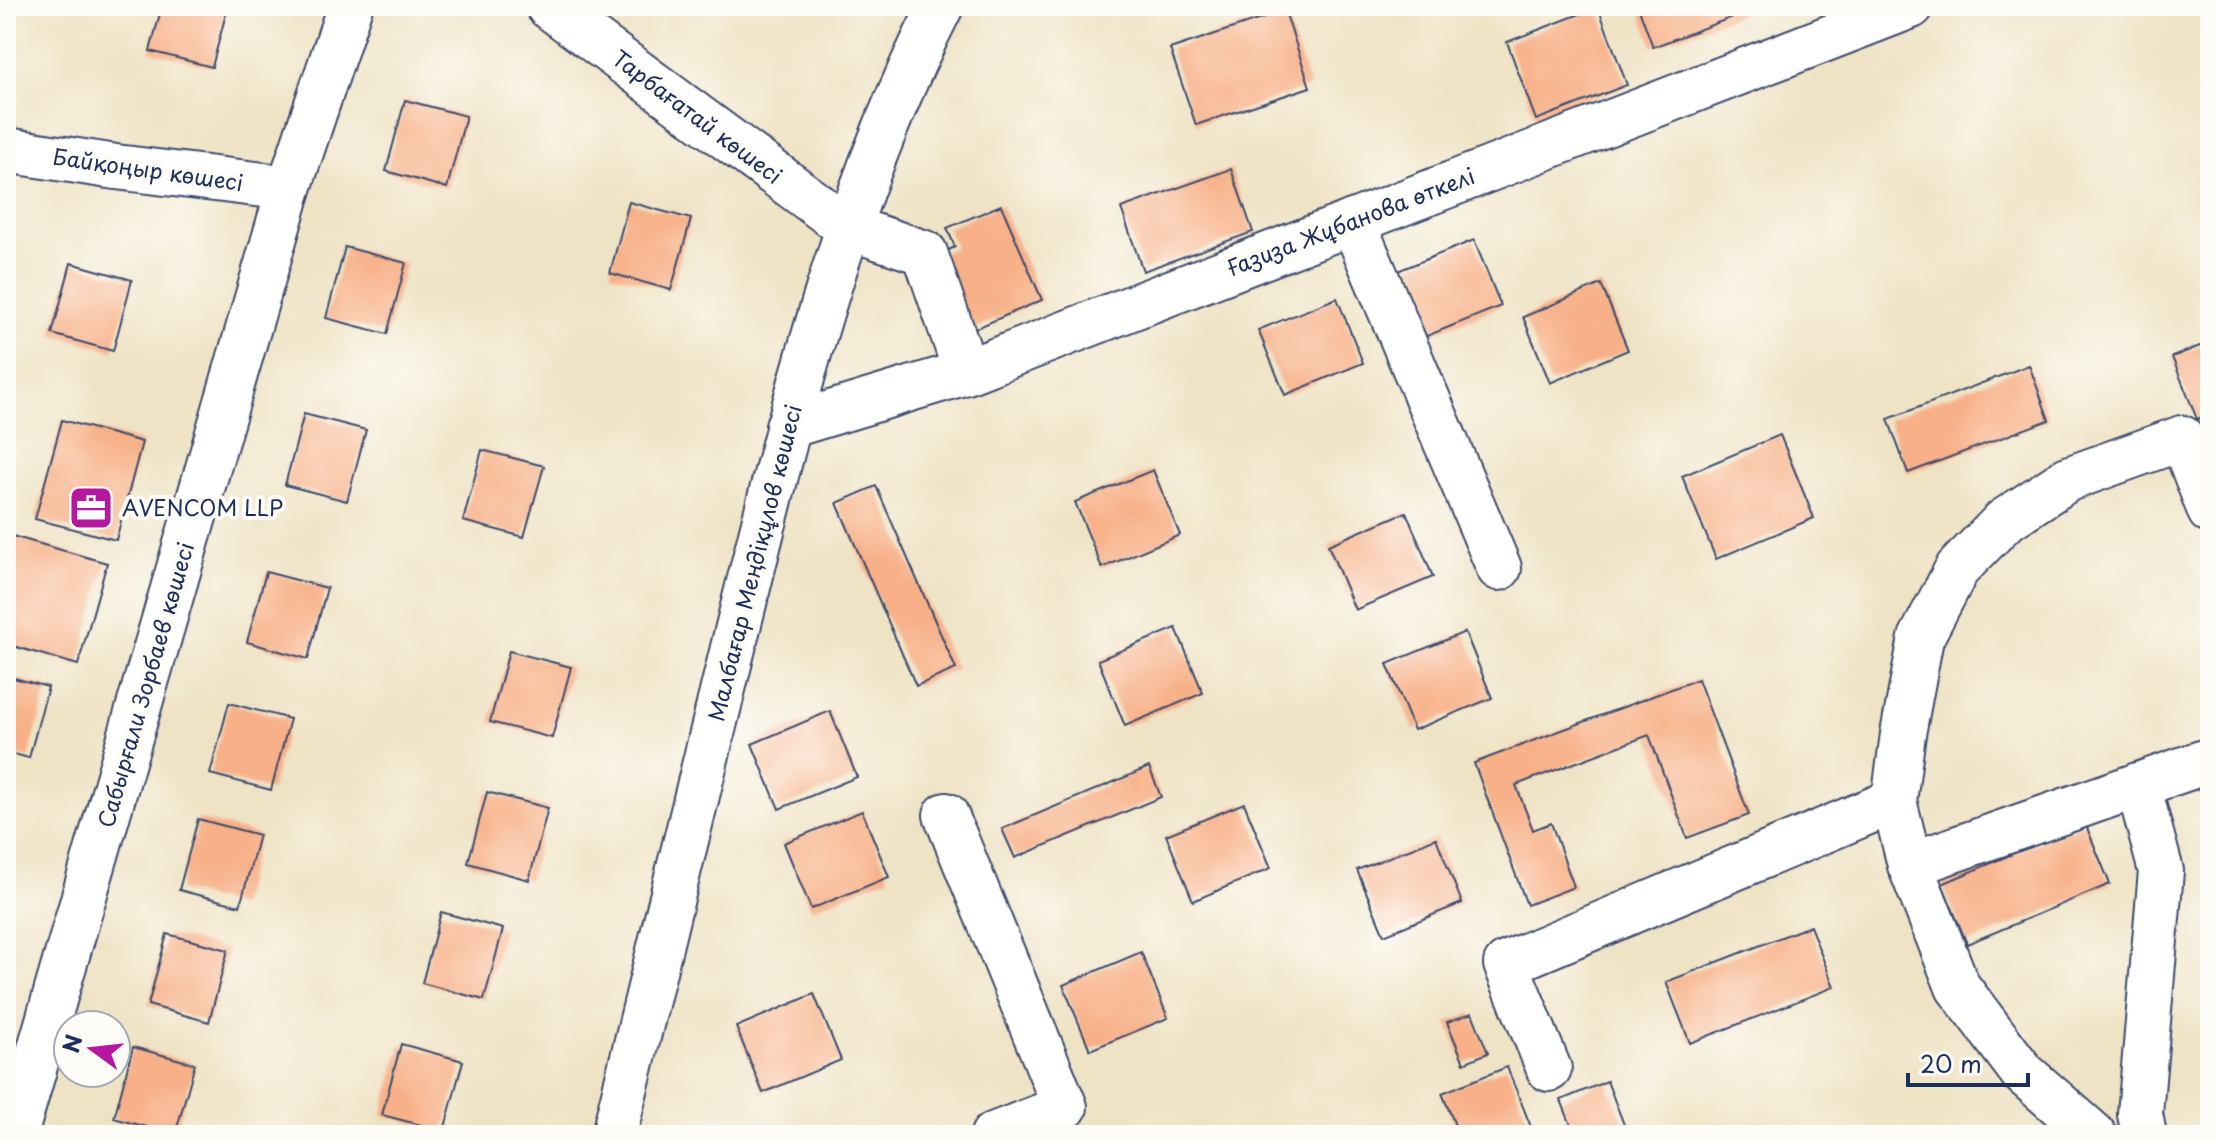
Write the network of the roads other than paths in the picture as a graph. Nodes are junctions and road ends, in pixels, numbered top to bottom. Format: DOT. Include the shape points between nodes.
graph roads {
  1 [pos="350,6"];
  2 [pos="548,6"];
  3 [pos="941,6"];
  4 [pos="1911,6"];
  5 [pos="6,150"];
  6 [pos="289,188"];
  7 [pos="1353,222"];
  8 [pos="847,227"];
  9 [pos="966,372"];
  10 [pos="788,426"];
  11 [pos="2210,511"];
  12 [pos="1499,568"];
  13 [pos="2210,760"];
  14 [pos="2138,785"];
  15 [pos="1894,801"];
  16 [pos="946,815"];
  17 [pos="1910,865"];
  18 [pos="1549,1069"];
  19 [pos="15,1135"];
  20 [pos="614,1135"];
  21 [pos="993,1135"];
  22 [pos="2094,1135"];
  23 [pos="2144,1135"];
  1 -- 6 [label="street, Сабырғали Зорбаев көшесі"];
  2 -- 8 [label="street, Тарбағатай көшесi"];
  3 -- 8 [label="street, Малбағар Меңдіқұлов көшесі"];
  4 -- 7 [label="street, Ғазиза Жұбанова өткелі"];
  5 -- 6 [label="street, Байқоңыр көшесi"];
  6 -- 19 [label="street, Сабырғали Зорбаев көшесі"];
  7 -- 9 [label="street, Ғазиза Жұбанова өткелі"];
  7 -- 12 [label="street"];
  8 -- 9 [label="street, Тарбағатай көшесi" via="925,253"];
  8 -- 10 [label="street, Малбағар Меңдіқұлов көшесі"];
  9 -- 10 [label="street, Ғазиза Жұбанова өткелі"];
  10 -- 20 [label="street, Малбағар Меңдіқұлов көшесі"];
  11 -- 15 [label="street" via="2182,438 2068,479 2004,521 1957,569 1921,638"];
  13 -- 14 [label="street"];
  14 -- 17 [label="street"];
  14 -- 23 [label="street" via="2161,871 2140,1114"];
  15 -- 17 [label="street"];
  15 -- 18 [label="street" via="1506,964"];
  16 -- 21 [label="street" via="1065,1107"];
  17 -- 22 [label="street" via="1958,987 2022,1072"];
}
